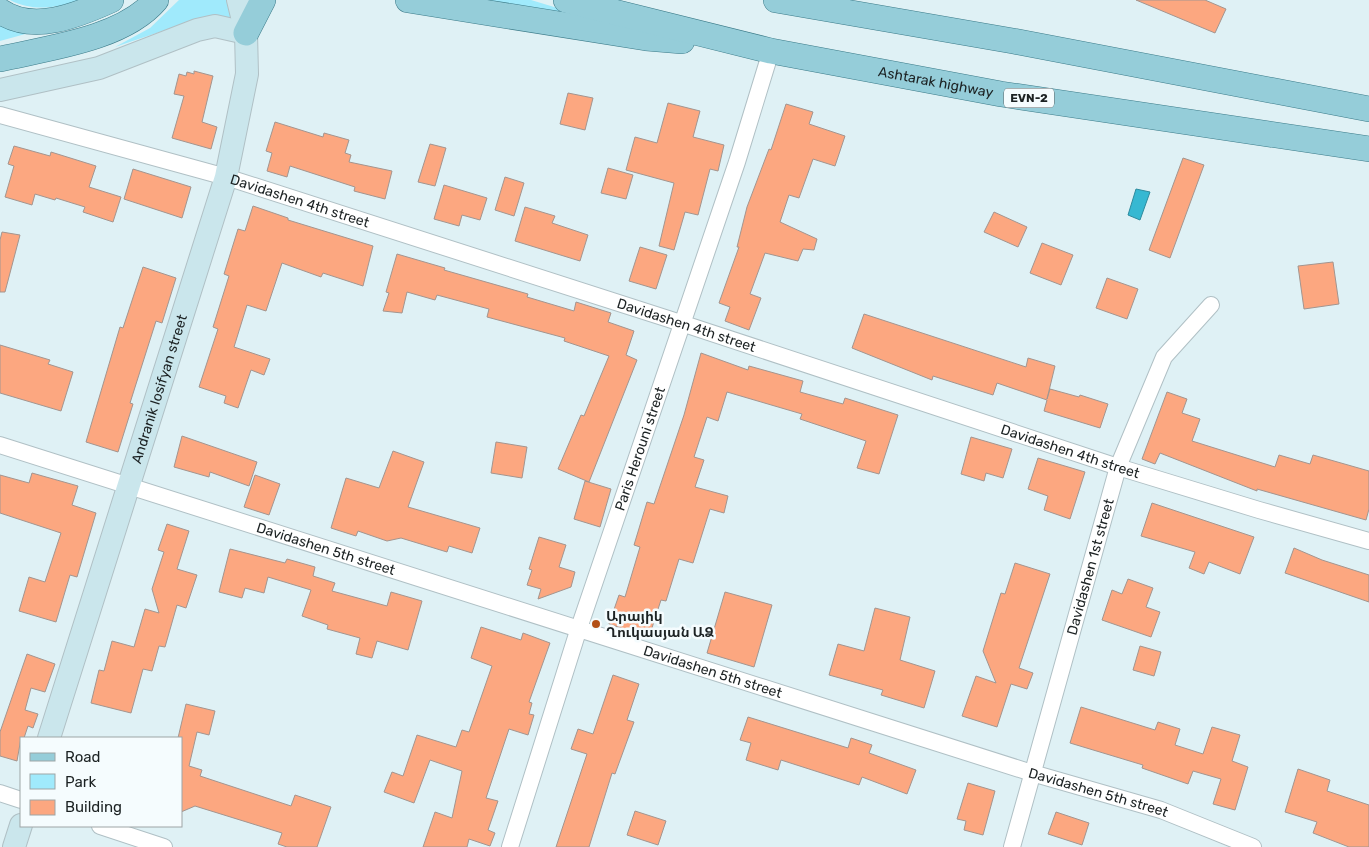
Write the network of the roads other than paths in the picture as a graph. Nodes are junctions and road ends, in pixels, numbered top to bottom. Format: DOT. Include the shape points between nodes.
graph roads {
  1 [pos="111,0"];
  2 [pos="156,0"];
  3 [pos="238,0"];
  4 [pos="263,0"];
  5 [pos="408,0"];
  6 [pos="566,0"];
  7 [pos="776,0"];
  8 [pos="867,0"];
  9 [pos="0,11"];
  10 [pos="246,33"];
  11 [pos="1013,41"];
  12 [pos="746,45"];
  13 [pos="771,51"];
  14 [pos="0,59"];
  15 [pos="0,90"];
  16 [pos="1317,101"];
  17 [pos="1369,109"];
  18 [pos="0,115"];
  19 [pos="1313,139"];
  20 [pos="1369,149"];
  21 [pos="226,177"];
  22 [pos="1211,305"];
  23 [pos="681,323"];
  24 [pos="0,445"];
  25 [pos="1118,466"];
  26 [pos="129,485"];
  27 [pos="1369,541"];
  28 [pos="578,631"];
  29 [pos="48,737"];
  30 [pos="1032,773"];
  31 [pos="0,793"];
  32 [pos="20,800"];
  33 [pos="20,827"];
  34 [pos="103,827"];
  35 [pos="14,847"];
  36 [pos="164,847"];
  37 [pos="510,847"];
  38 [pos="1012,847"];
  39 [pos="1253,847"];
  1 -- 9 [label="main road" via="83,13 34,22 9,17"];
  2 -- 14 [label="main road" via="126,23 83,39"];
  3 -- 10 [label="street, Andranik Iosifyan street"];
  4 -- 10 [label="main road"];
  5 -- 12 [label="main road" via="646,38"];
  6 -- 12 [label="main road, Ashtarak highway / EVN-2"];
  7 -- 11 [label="main road"];
  8 -- 11 [label="main road"];
  10 -- 15 [label="street" via="215,26 99,68"];
  10 -- 21 [label="street, Andranik Iosifyan street" via="247,74"];
  11 -- 16 [label="main road"];
  12 -- 13 [label="main road, Ashtarak highway / EVN-2"];
  13 -- 19 [label="main road, Ashtarak highway / EVN-2" via="1001,94"];
  13 -- 23 [label="street, Paris Herouni street"];
  16 -- 17 [label="main road"];
  16 -- 19 [label="main road"];
  18 -- 21 [label="street, Davidashen 4th street"];
  19 -- 20 [label="main road, Ashtarak highway / EVN-2"];
  21 -- 23 [label="street, Davidashen 4th street"];
  21 -- 26 [label="street, Andranik Iosifyan street"];
  22 -- 25 [label="street, Davidashen 1st street" via="1164,357"];
  23 -- 25 [label="street, Davidashen 4th street"];
  23 -- 28 [label="street, Paris Herouni street"];
  24 -- 26 [label="street, Davidashen 5th street"];
  25 -- 27 [label="street, Davidashen 4th street"];
  25 -- 30 [label="street, Davidashen 1st street"];
  26 -- 28 [label="street, Davidashen 5th street"];
  26 -- 29 [label="street, Andranik Iosifyan street"];
  28 -- 30 [label="street, Davidashen 5th street"];
  28 -- 37 [label="street, Paris Herouni street"];
  30 -- 38 [label="street, Davidashen 1st street"];
  30 -- 39 [label="street, Davidashen 5th street" via="1160,810"];
  31 -- 32 [label="street"];
  33 -- 35 [label="street"];
  34 -- 36 [label="street"];
}
